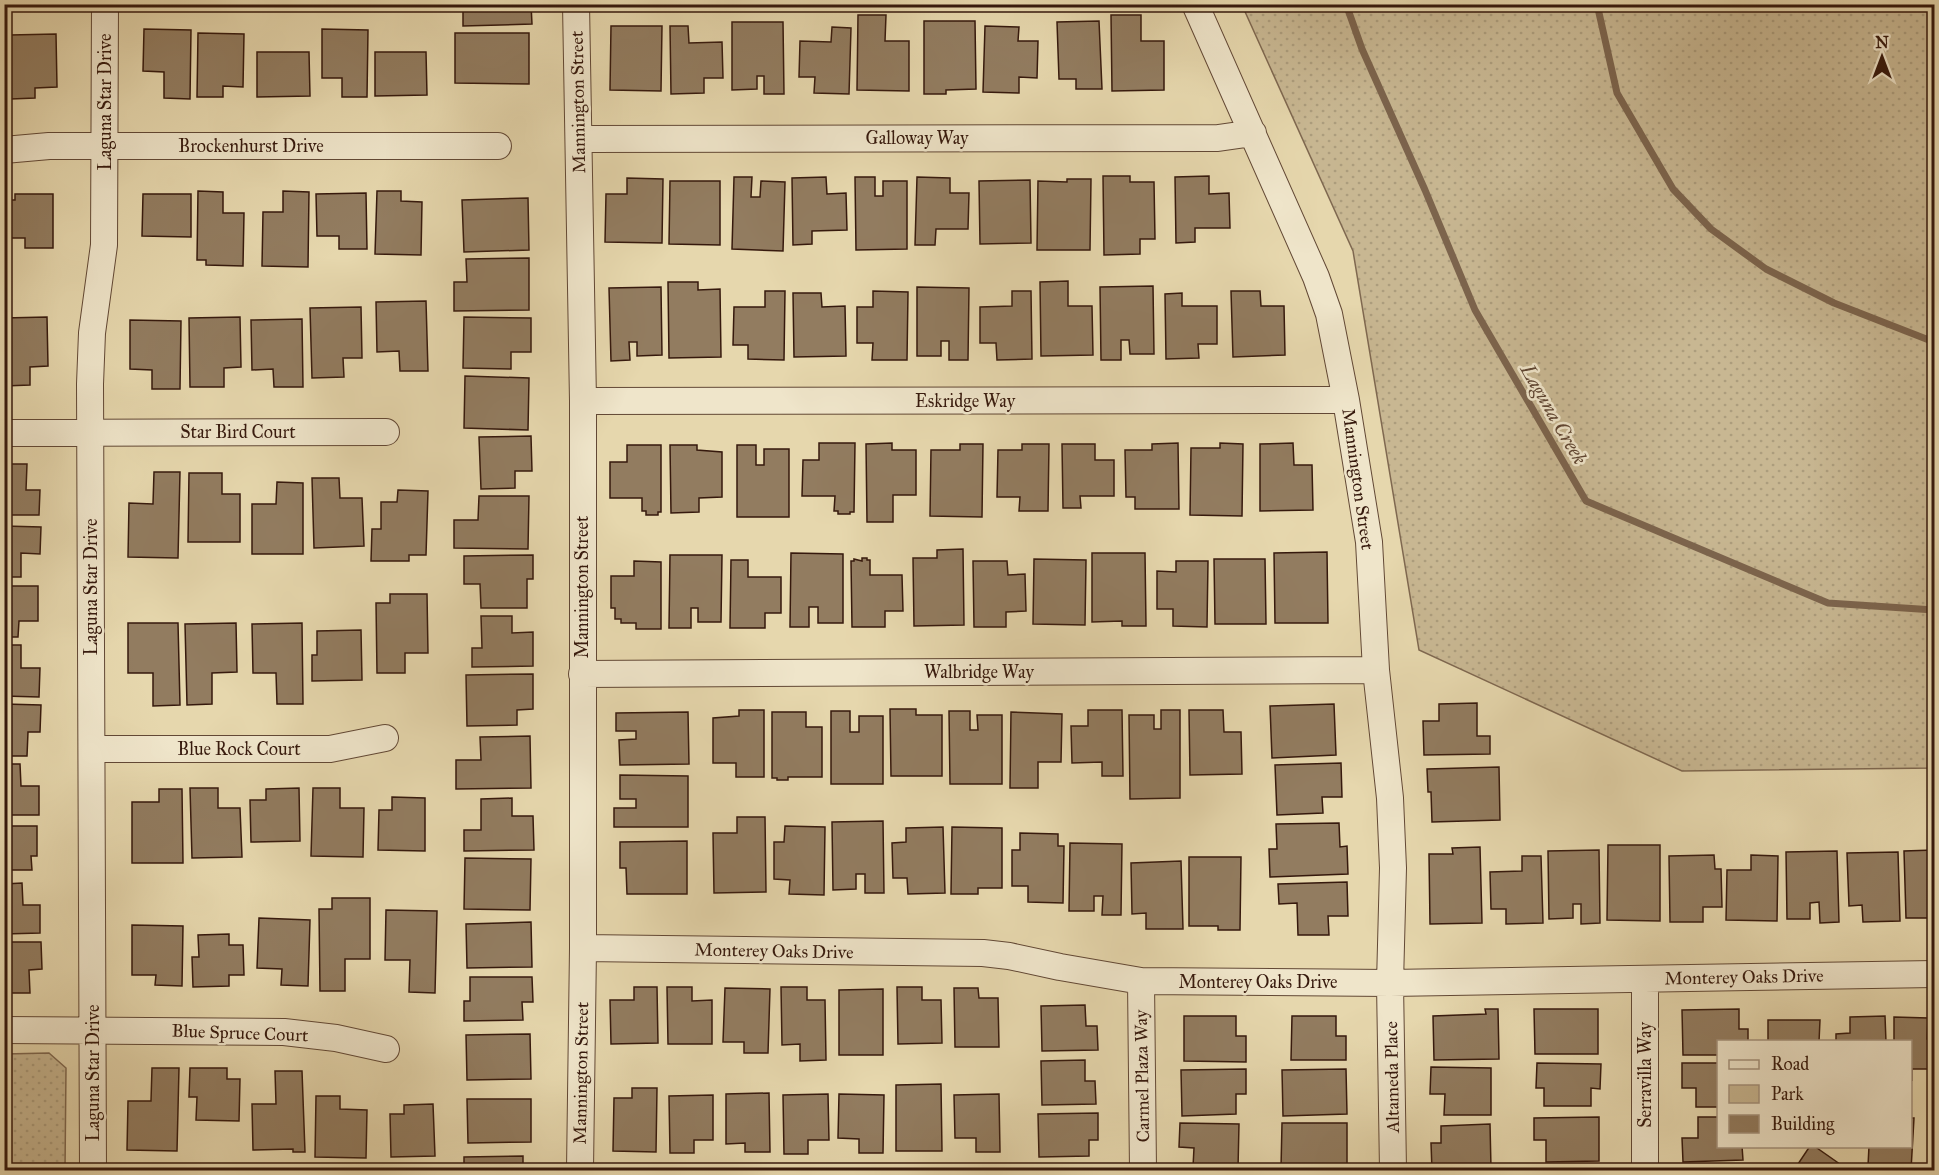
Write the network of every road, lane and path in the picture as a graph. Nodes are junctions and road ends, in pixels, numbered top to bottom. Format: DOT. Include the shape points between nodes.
graph roads {
  1 [pos="105,4"];
  2 [pos="576,4"];
  3 [pos="1195,4"];
  4 [pos="1253,133"];
  5 [pos="580,139"];
  6 [pos="105,146"];
  7 [pos="498,146"];
  8 [pos="4,150"];
  9 [pos="1346,400"];
  10 [pos="583,401"];
  11 [pos="90,432"];
  12 [pos="386,432"];
  13 [pos="4,433"];
  14 [pos="1376,670"];
  15 [pos="582,674"];
  16 [pos="385,738"];
  17 [pos="92,748"];
  18 [pos="583,948"];
  19 [pos="1935,974"];
  20 [pos="1645,979"];
  21 [pos="1141,981"];
  22 [pos="1390,982"];
  23 [pos="4,1030"];
  24 [pos="93,1030"];
  25 [pos="386,1049"];
  26 [pos="93,1170"];
  27 [pos="580,1170"];
  28 [pos="1143,1170"];
  29 [pos="1393,1170"];
  30 [pos="1645,1170"];
  1 -- 6 [label="street, Laguna Star Drive"];
  2 -- 5 [label="street, Mannington Street"];
  3 -- 4 [label="street, Mannington Street"];
  4 -- 5 [label="street, Galloway Way" via="1218,138"];
  4 -- 9 [label="street, Mannington Street" via="1329,314"];
  5 -- 10 [label="street, Mannington Street"];
  6 -- 7 [label="street, Brockenhurst Drive"];
  6 -- 8 [label="street, Brockenhurst Drive"];
  6 -- 11 [label="street, Laguna Star Drive" via="104,245 92,333"];
  9 -- 10 [label="street, Eskridge Way"];
  9 -- 14 [label="street, Mannington Street" via="1369,542"];
  10 -- 15 [label="street, Mannington Street"];
  11 -- 12 [label="street, Star Bird Court"];
  11 -- 13 [label="street, Star Bird Court"];
  11 -- 17 [label="street, Laguna Star Drive"];
  14 -- 15 [label="street, Walbridge Way"];
  14 -- 22 [label="street, Mannington Street" via="1390,798"];
  15 -- 18 [label="street, Mannington Street"];
  16 -- 17 [label="street, Blue Rock Court" via="330,749"];
  17 -- 24 [label="street, Laguna Star Drive"];
  18 -- 21 [label="street, Monterey Oaks Drive" via="983,953"];
  18 -- 27 [label="street, Mannington Street"];
  19 -- 20 [label="street, Monterey Oaks Drive"];
  20 -- 22 [label="street, Monterey Oaks Drive"];
  20 -- 30 [label="street, Serravilla Way"];
  21 -- 22 [label="street, Monterey Oaks Drive"];
  21 -- 28 [label="street, Carmel Plaza Way"];
  22 -- 29 [label="street, Altameda Place"];
  23 -- 24 [label="street, Blue Spruce Court"];
  24 -- 25 [label="street, Blue Spruce Court" via="284,1032"];
  24 -- 26 [label="street, Laguna Star Drive"];
}
